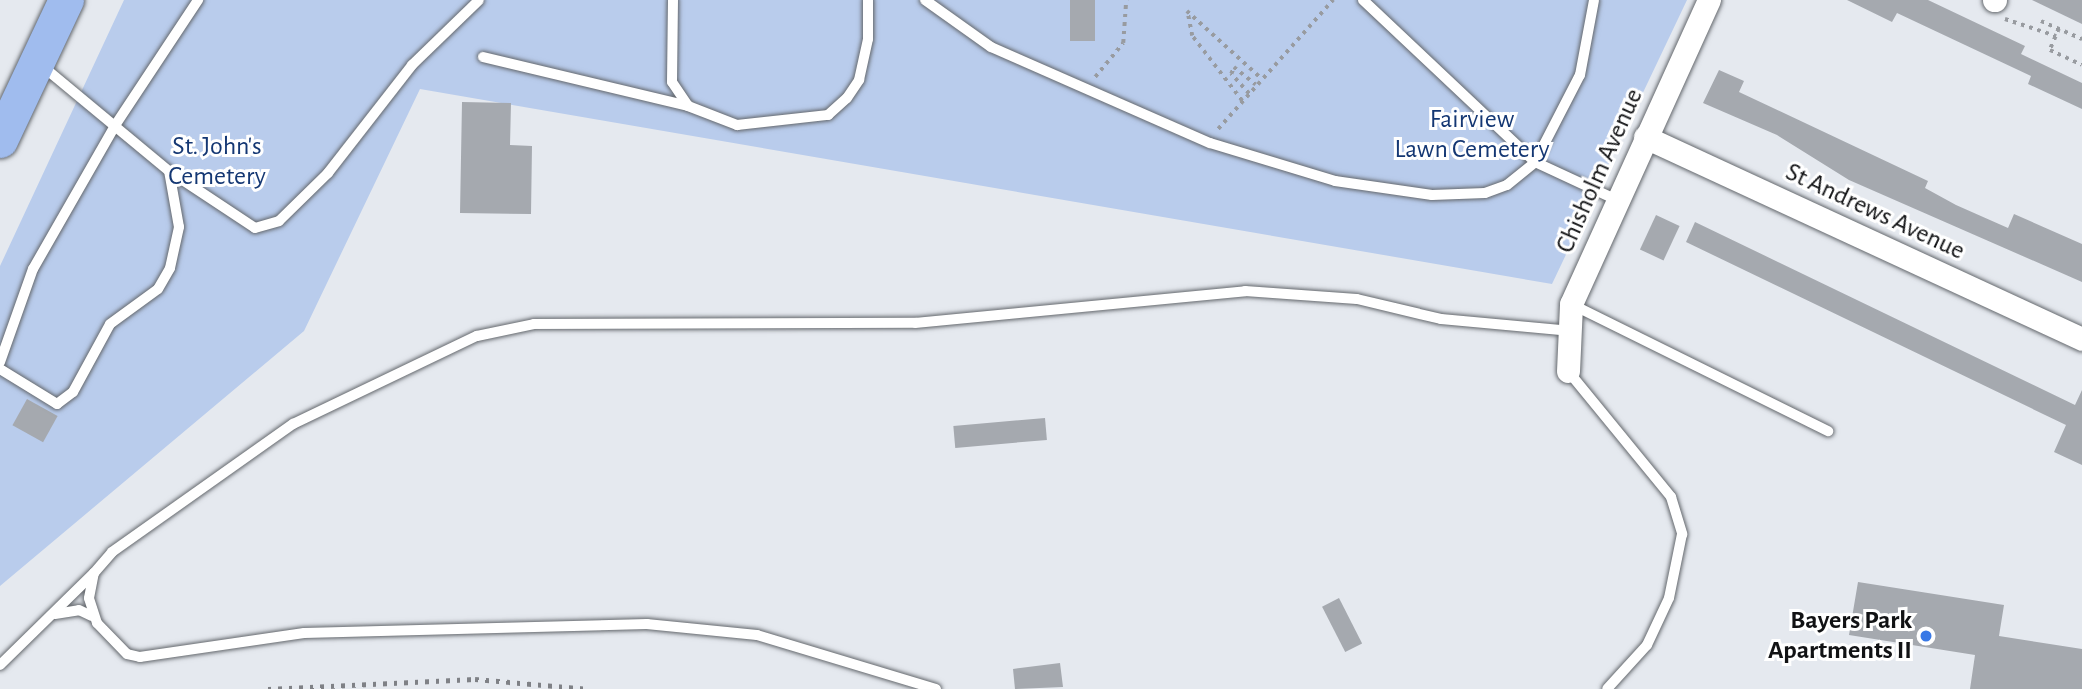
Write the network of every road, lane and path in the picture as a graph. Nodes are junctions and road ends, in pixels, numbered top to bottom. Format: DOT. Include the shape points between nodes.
graph roads {
  1 [pos="66,0"];
  2 [pos="198,0"];
  3 [pos="479,0"];
  4 [pos="674,0"];
  5 [pos="868,0"];
  6 [pos="925,0"];
  7 [pos="1126,0"];
  8 [pos="1333,0"];
  9 [pos="1363,0"];
  10 [pos="1594,0"];
  11 [pos="1709,0"];
  12 [pos="1994,0"];
  13 [pos="2041,21"];
  14 [pos="2059,29"];
  15 [pos="2056,36"];
  16 [pos="2082,39"];
  17 [pos="483,57"];
  18 [pos="37,61"];
  19 [pos="2082,65"];
  20 [pos="1262,79"];
  21 [pos="1081,85"];
  22 [pos="1256,85"];
  23 [pos="1249,93"];
  24 [pos="1241,101"];
  25 [pos="688,106"];
  26 [pos="116,124"];
  27 [pos="1645,137"];
  28 [pos="0,140"];
  29 [pos="1210,143"];
  30 [pos="1535,162"];
  31 [pos="169,171"];
  32 [pos="1617,200"];
  33 [pos="1570,304"];
  34 [pos="1571,331"];
  35 [pos="2082,339"];
  36 [pos="0,362"];
  37 [pos="0,369"];
  38 [pos="1568,371"];
  39 [pos="1828,431"];
  40 [pos="94,573"];
  41 [pos="51,615"];
  42 [pos="92,616"];
  43 [pos="0,665"];
  44 [pos="936,689"];
  45 [pos="1607,689"];
  1 -- 18 [label="main road"];
  2 -- 26 [label="lane"];
  3 -- 31 [label="lane" via="412,65 328,173 279,221 254,228 233,220"];
  4 -- 25 [label="lane" via="672,82"];
  5 -- 25 [label="lane" via="859,80 828,115 737,125"];
  6 -- 21 [label="lane" via="991,47"];
  7 -- 21 [label="path" via="1124,43 1104,72"];
  8 -- 20 [label="path"];
  9 -- 30 [label="lane"];
  10 -- 30 [label="lane" via="1580,75"];
  11 -- 27 [label="street, Chisholm Avenue"];
  12 -- 15 [label="path" via="1999,17"];
  13 -- 14 [label="path"];
  14 -- 15 [label="path"];
  14 -- 16 [label="path"];
  15 -- 19 [label="path" via="2050,50"];
  17 -- 25 [label="lane"];
  18 -- 26 [label="lane"];
  18 -- 28 [label="main road"];
  20 -- 22 [label="path"];
  20 -- 24 [label="path" via="1187,11 1192,36"];
  21 -- 29 [label="lane"];
  22 -- 23 [label="path"];
  22 -- 23 [label="path" via="1234,67 1231,74"];
  23 -- 24 [label="path"];
  24 -- 29 [label="path"];
  26 -- 31 [label="lane"];
  26 -- 36 [label="lane" via="33,268"];
  27 -- 32 [label="street, Chisholm Avenue"];
  27 -- 35 [label="street, St Andrews Avenue"];
  29 -- 30 [label="lane" via="1335,181 1432,195 1485,193 1507,186"];
  30 -- 32 [label="lane"];
  31 -- 37 [label="lane" via="179,228 170,268 158,289 110,324 73,392 57,404"];
  32 -- 33 [label="street, Chisholm Avenue"];
  33 -- 34 [label="street, Chisholm Avenue"];
  33 -- 39 [label="lane"];
  34 -- 38 [label="street, Chisholm Avenue"];
  34 -- 40 [label="lane" via="1441,319 1345,298 1245,291 915,323 534,324 477,336 293,424 111,552"];
  38 -- 45 [label="lane" via="1671,497 1682,534 1669,597 1647,645"];
  40 -- 41 [label="lane"];
  40 -- 42 [label="lane"];
  41 -- 42 [label="lane" via="79,610"];
  41 -- 43 [label="lane"];
  42 -- 44 [label="lane" via="127,654 140,657 304,633 564,624 715,629 786,642"];
}
